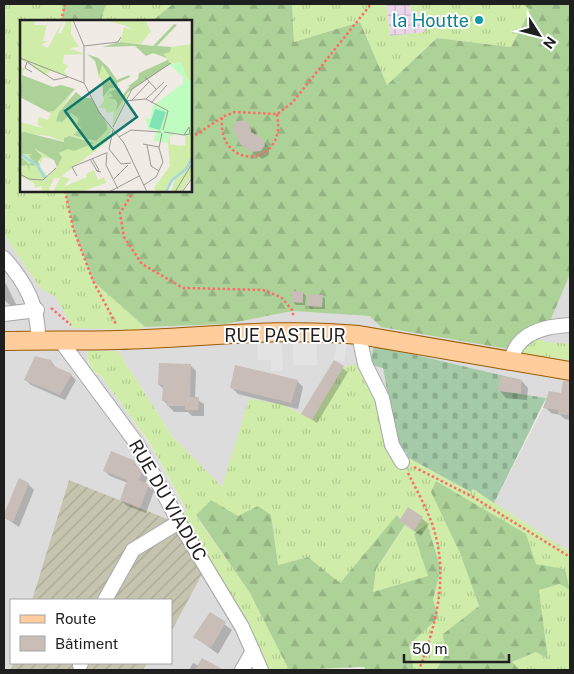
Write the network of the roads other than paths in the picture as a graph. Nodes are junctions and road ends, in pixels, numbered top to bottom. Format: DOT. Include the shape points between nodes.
graph roads {
  1 [pos="4,258"];
  2 [pos="37,310"];
  3 [pos="4,314"];
  4 [pos="570,324"];
  5 [pos="359,335"];
  6 [pos="38,340"];
  7 [pos="60,340"];
  8 [pos="4,341"];
  9 [pos="511,361"];
  10 [pos="570,371"];
  11 [pos="402,462"];
  12 [pos="179,522"];
  13 [pos="106,599"];
  14 [pos="253,652"];
  15 [pos="242,670"];
  16 [pos="261,670"];
  1 -- 2 [label="street" via="28,289"];
  2 -- 3 [label="street"];
  2 -- 6 [label="street"];
  4 -- 9 [label="street" via="548,326 530,334 514,350"];
  5 -- 7 [label="main road, RUE PASTEUR" via="288,331"];
  5 -- 9 [label="main road, RUE PASTEUR"];
  5 -- 11 [label="street" via="364,364 382,398 392,445"];
  6 -- 7 [label="main road, RUE PASTEUR"];
  6 -- 8 [label="main road, RUE PASTEUR"];
  7 -- 12 [label="street, RUE DU VIADUC" via="137,444"];
  9 -- 10 [label="main road, RUE PASTEUR"];
  12 -- 13 [label="street" via="134,550"];
  12 -- 14 [label="street, RUE DU VIADUC" via="242,627"];
  14 -- 15 [label="street"];
  14 -- 16 [label="street, RUE DU VIADUC"];
}
